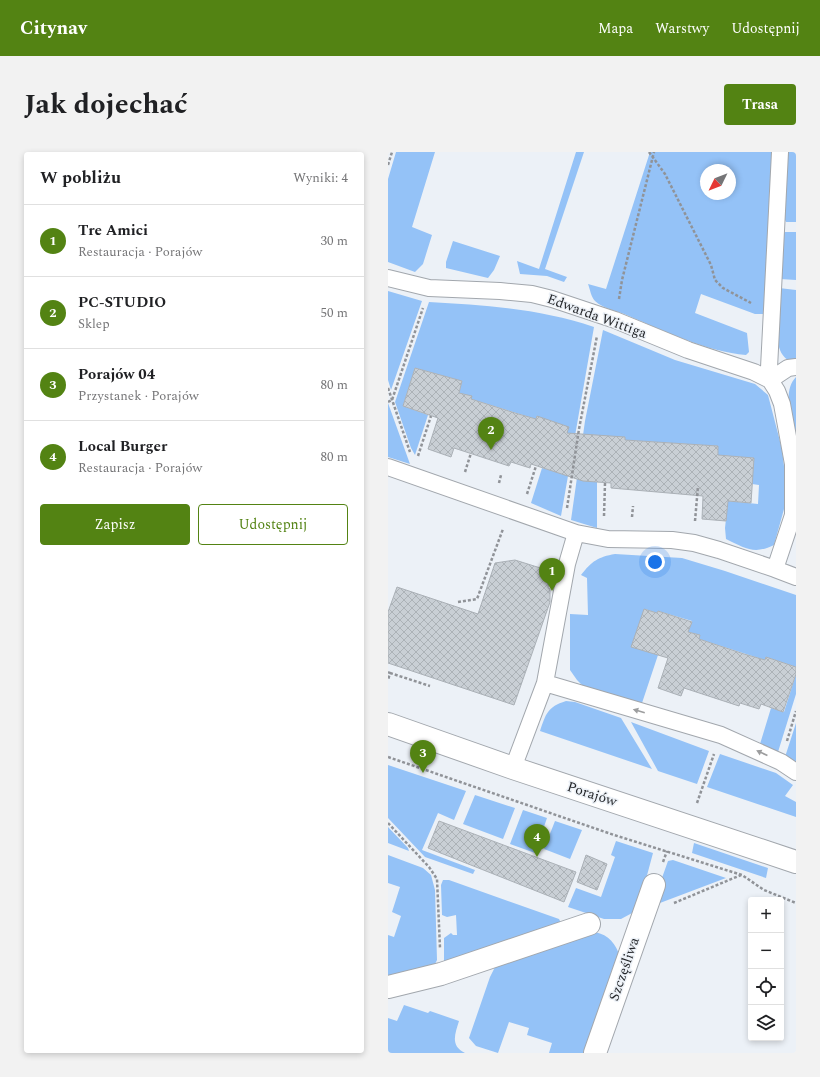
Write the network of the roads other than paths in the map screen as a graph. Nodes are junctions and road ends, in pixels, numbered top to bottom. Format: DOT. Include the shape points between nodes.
graph roads {
  1 [pos="780,152"];
  2 [pos="388,278"];
  3 [pos="796,367"];
  4 [pos="770,380"];
  5 [pos="388,467"];
  6 [pos="569,530"];
  7 [pos="775,569"];
  8 [pos="796,577"];
  9 [pos="545,683"];
  10 [pos="388,724"];
  11 [pos="513,768"];
  12 [pos="796,772"];
  13 [pos="796,862"];
  14 [pos="654,885"];
  15 [pos="588,924"];
  16 [pos="388,987"];
  17 [pos="595,1053"];
  1 -- 4 [label="lane"];
  2 -- 4 [label="lane, Edwarda Wittiga" via="429,288 500,291 552,299"];
  3 -- 4 [label="lane" via="788,368"];
  4 -- 7 [label="lane" via="782,404 793,464 793,515"];
  5 -- 6 [label="lane" via="416,472 515,512"];
  6 -- 7 [label="lane" via="603,538 694,543"];
  6 -- 9 [label="lane" via="567,564"];
  7 -- 8 [label="lane"];
  9 -- 11 [label="lane"];
  12 -- 9 [label="lane, one-way" via="781,762 722,735"];
  10 -- 11 [label="street, Porajów"];
  11 -- 13 [label="street, Porajów"];
  14 -- 17 [label="street, Szczęśliwa"];
  15 -- 16 [label="street" via="441,974"];
}
